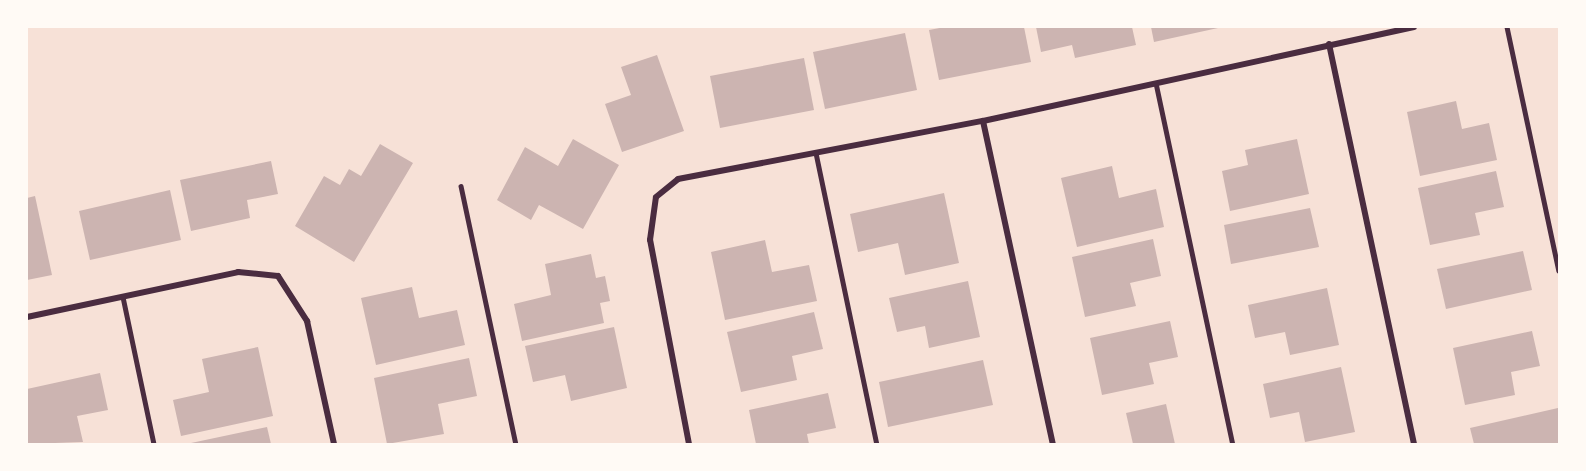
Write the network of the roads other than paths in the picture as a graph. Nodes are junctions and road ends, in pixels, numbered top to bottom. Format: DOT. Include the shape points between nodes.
graph roads {
  1 [pos="1414,27"];
  2 [pos="1507,27"];
  3 [pos="1329,44"];
  4 [pos="1156,82"];
  5 [pos="983,121"];
  6 [pos="816,153"];
  7 [pos="461,186"];
  8 [pos="1559,271"];
  9 [pos="123,297"];
  10 [pos="27,317"];
  11 [pos="154,444"];
  12 [pos="334,444"];
  13 [pos="516,444"];
  14 [pos="688,444"];
  15 [pos="877,444"];
  16 [pos="1053,444"];
  17 [pos="1233,444"];
  18 [pos="1414,444"];
  1 -- 3 [label="street"];
  2 -- 8 [label="lane"];
  3 -- 4 [label="street"];
  3 -- 18 [label="street"];
  4 -- 5 [label="street"];
  4 -- 17 [label="lane"];
  5 -- 6 [label="street"];
  5 -- 16 [label="street"];
  6 -- 14 [label="street" via="678,179 656,197 650,240"];
  6 -- 15 [label="lane"];
  7 -- 13 [label="lane"];
  9 -- 10 [label="street"];
  9 -- 11 [label="lane"];
  9 -- 12 [label="street" via="238,272 278,276 307,321"];
}
